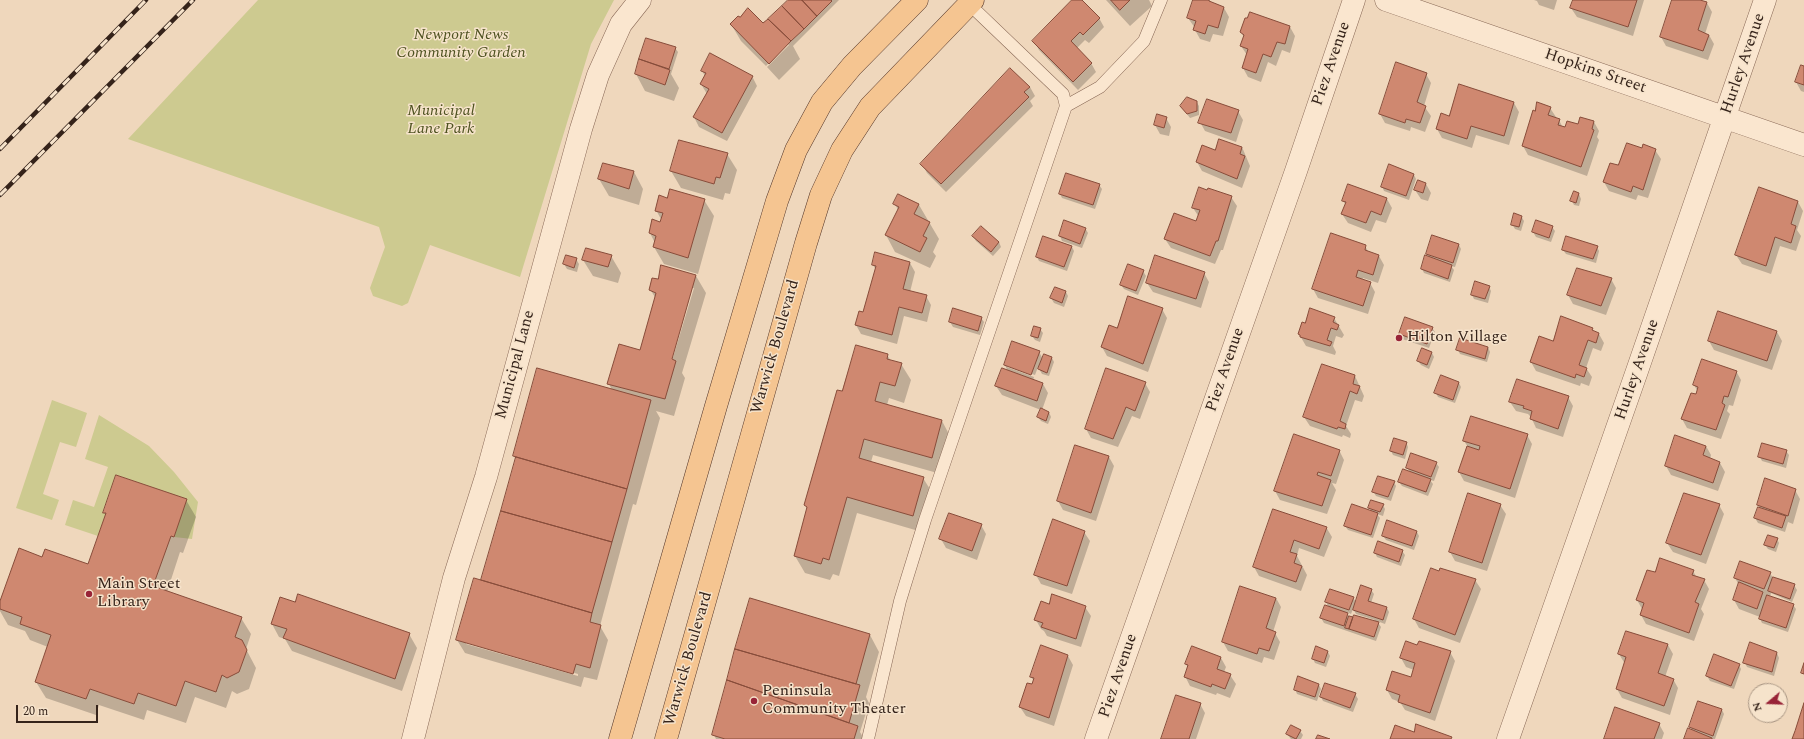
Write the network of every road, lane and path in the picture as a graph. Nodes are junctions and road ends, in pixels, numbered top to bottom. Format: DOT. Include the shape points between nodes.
graph roads {
  1 [pos="640,0"];
  2 [pos="917,0"];
  3 [pos="1161,0"];
  4 [pos="1354,0"];
  5 [pos="1386,0"];
  6 [pos="1765,0"];
  7 [pos="971,2"];
  8 [pos="1066,106"];
  9 [pos="1725,117"];
  10 [pos="1804,145"];
  11 [pos="412,739"];
  12 [pos="620,739"];
  13 [pos="666,739"];
  14 [pos="868,739"];
  15 [pos="1096,739"];
  16 [pos="1508,739"];
  1 -- 11 [label="street, Municipal Lane" via="621,24 598,75 581,129 486,477 454,578"];
  2 -- 12 [label="main road" via="852,66 822,102 796,150 776,201"];
  3 -- 8 [label="lane" via="1144,41 1100,87"];
  4 -- 15 [label="street, Piez Avenue"];
  5 -- 9 [label="street, Hopkins Street"];
  6 -- 9 [label="street, Hurley Avenue"];
  7 -- 8 [label="lane" via="1063,94"];
  7 -- 13 [label="main road, Warwick Boulevard" via="870,107 842,150 821,195"];
  8 -- 14 [label="lane" via="925,520 900,601"];
  9 -- 10 [label="street, Hopkins Street"];
  9 -- 16 [label="street, Hurley Avenue"];
}
